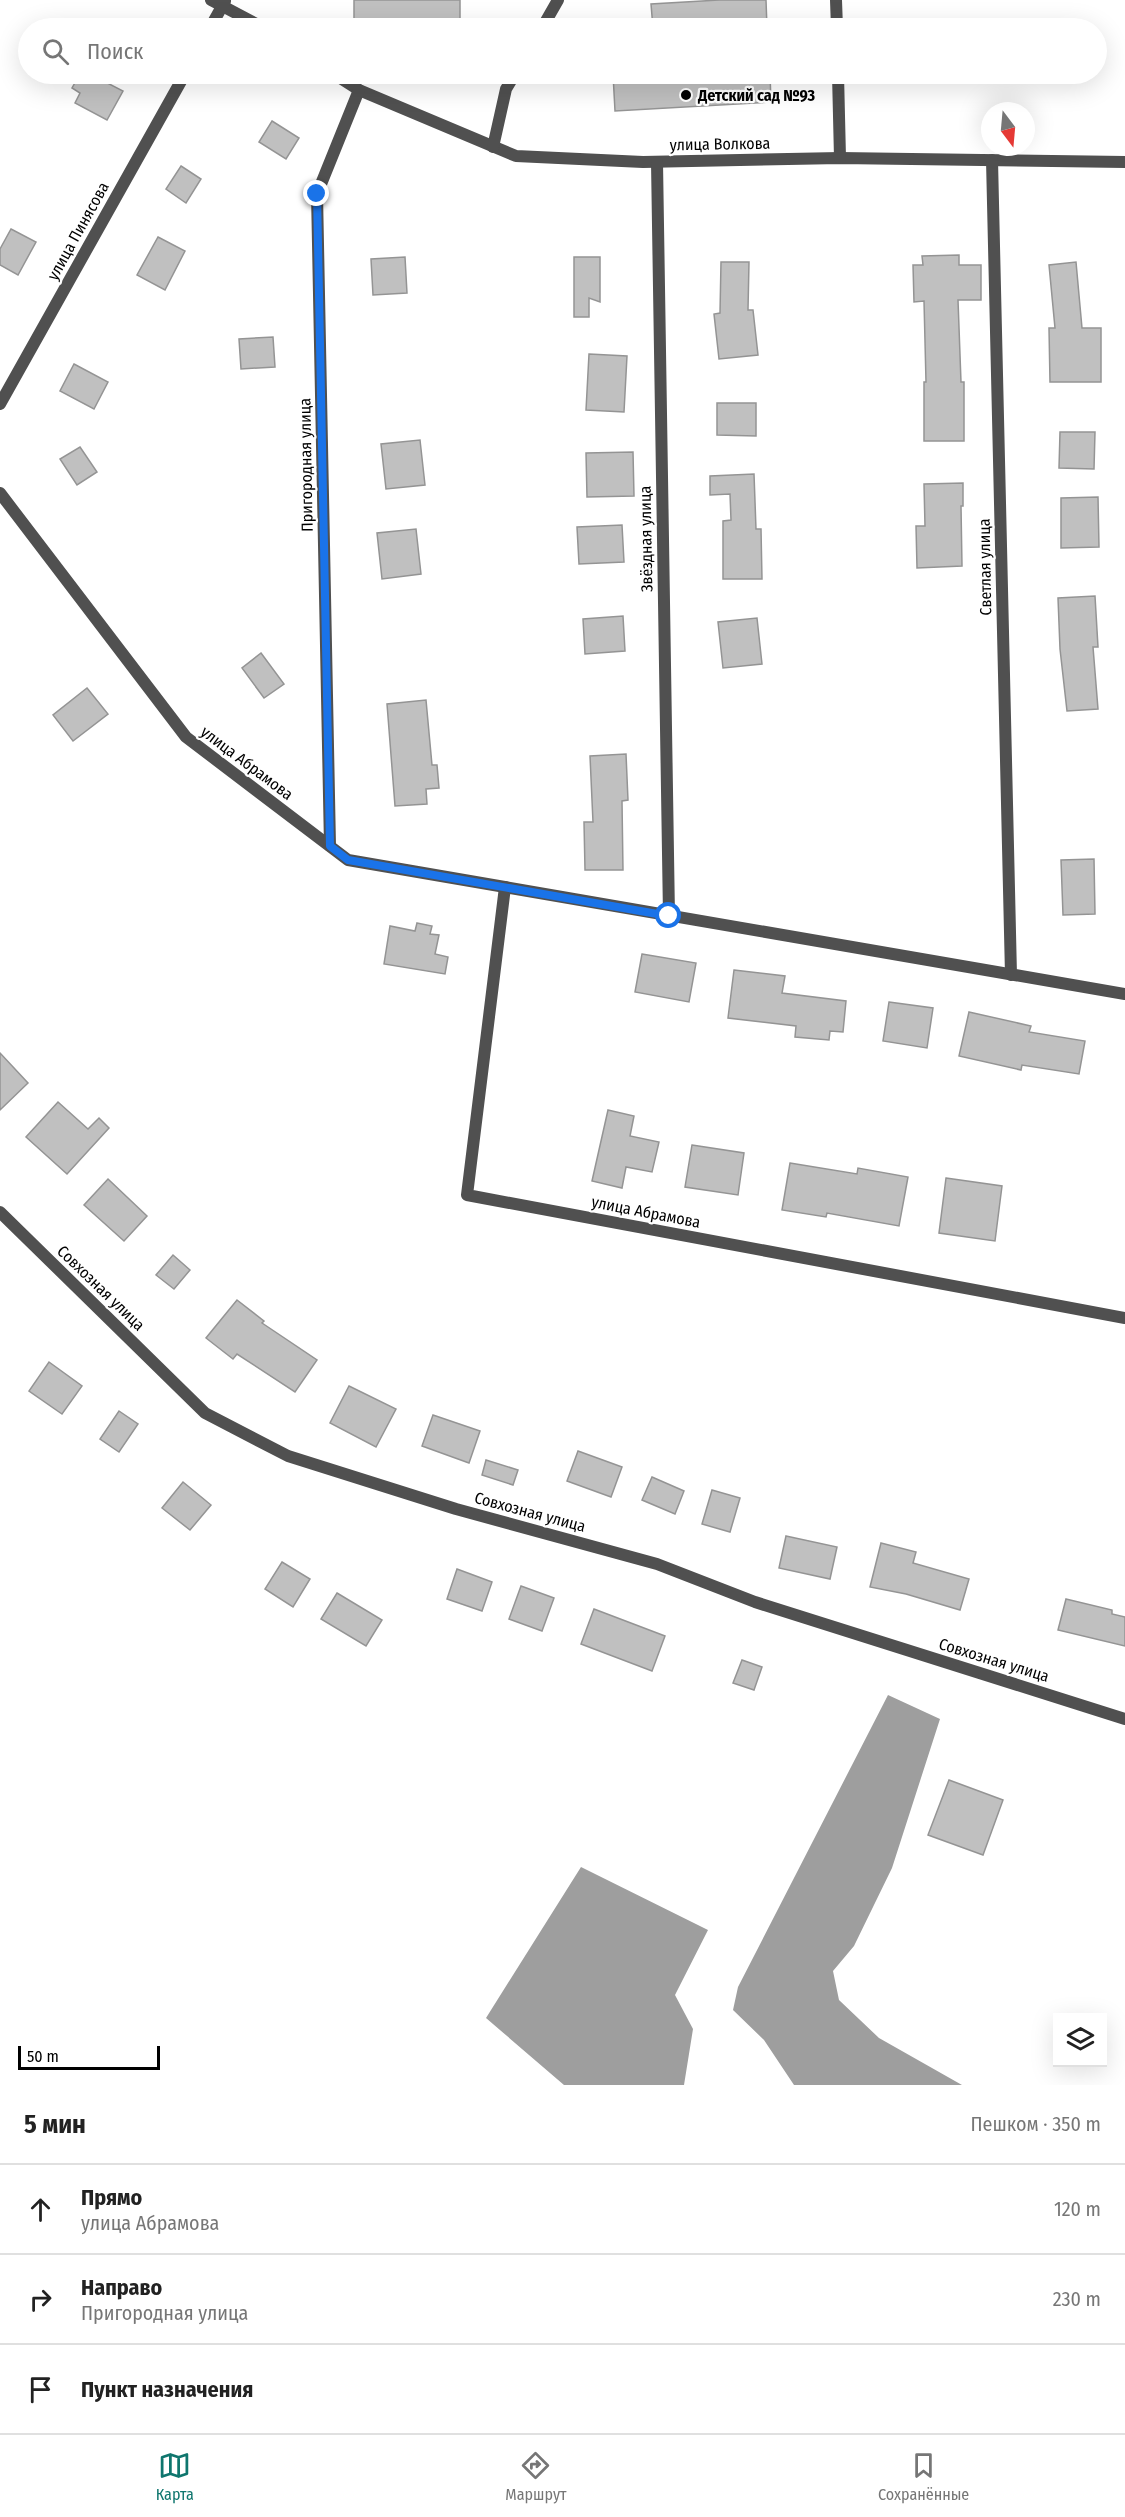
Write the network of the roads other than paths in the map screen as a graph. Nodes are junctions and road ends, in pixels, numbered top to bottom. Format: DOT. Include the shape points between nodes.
graph roads {
  1 [pos="558,0"];
  2 [pos="836,0"];
  3 [pos="220,2"];
  4 [pos="214,18"];
  5 [pos="247,18"];
  6 [pos="548,18"];
  7 [pos="837,18"];
  8 [pos="179,84"];
  9 [pos="350,84"];
  10 [pos="509,84"];
  11 [pos="838,84"];
  12 [pos="359,90"];
  13 [pos="493,147"];
  14 [pos="840,158"];
  15 [pos="993,159"];
  16 [pos="657,162"];
  17 [pos="1125,162"];
  18 [pos="0,404"];
  19 [pos="0,493"];
  20 [pos="330,846"];
  21 [pos="505,887"];
  22 [pos="669,916"];
  23 [pos="1011,975"];
  24 [pos="1125,994"];
  25 [pos="0,1212"];
  26 [pos="1125,1318"];
  27 [pos="1125,1719"];
  1 -- 6 [label="street"];
  2 -- 7 [label="street"];
  3 -- 4 [label="street"];
  3 -- 5 [label="street"];
  8 -- 18 [label="street, улица Пинясова"];
  9 -- 12 [label="street, улица Волкова"];
  10 -- 13 [label="street"];
  11 -- 14 [label="street"];
  12 -- 13 [label="street, улица Волкова"];
  12 -- 20 [label="street, Пригородная улица" via="317,194"];
  13 -- 16 [label="street, улица Волкова" via="516,156"];
  14 -- 15 [label="street, улица Волкова"];
  14 -- 16 [label="street, улица Волкова"];
  15 -- 17 [label="street, улица Волкова"];
  15 -- 23 [label="street, Светлая улица"];
  16 -- 22 [label="street, Звёздная улица"];
  19 -- 20 [label="street, улица Абрамова" via="186,737"];
  20 -- 21 [label="street, улица Абрамова" via="348,860"];
  21 -- 22 [label="street, улица Абрамова"];
  21 -- 26 [label="street, улица Абрамова" via="467,1195"];
  22 -- 23 [label="street, улица Абрамова"];
  23 -- 24 [label="street, улица Абрамова"];
  25 -- 27 [label="street, Совхозная улица" via="205,1413 288,1456 456,1509 657,1564 754,1602"];
}
